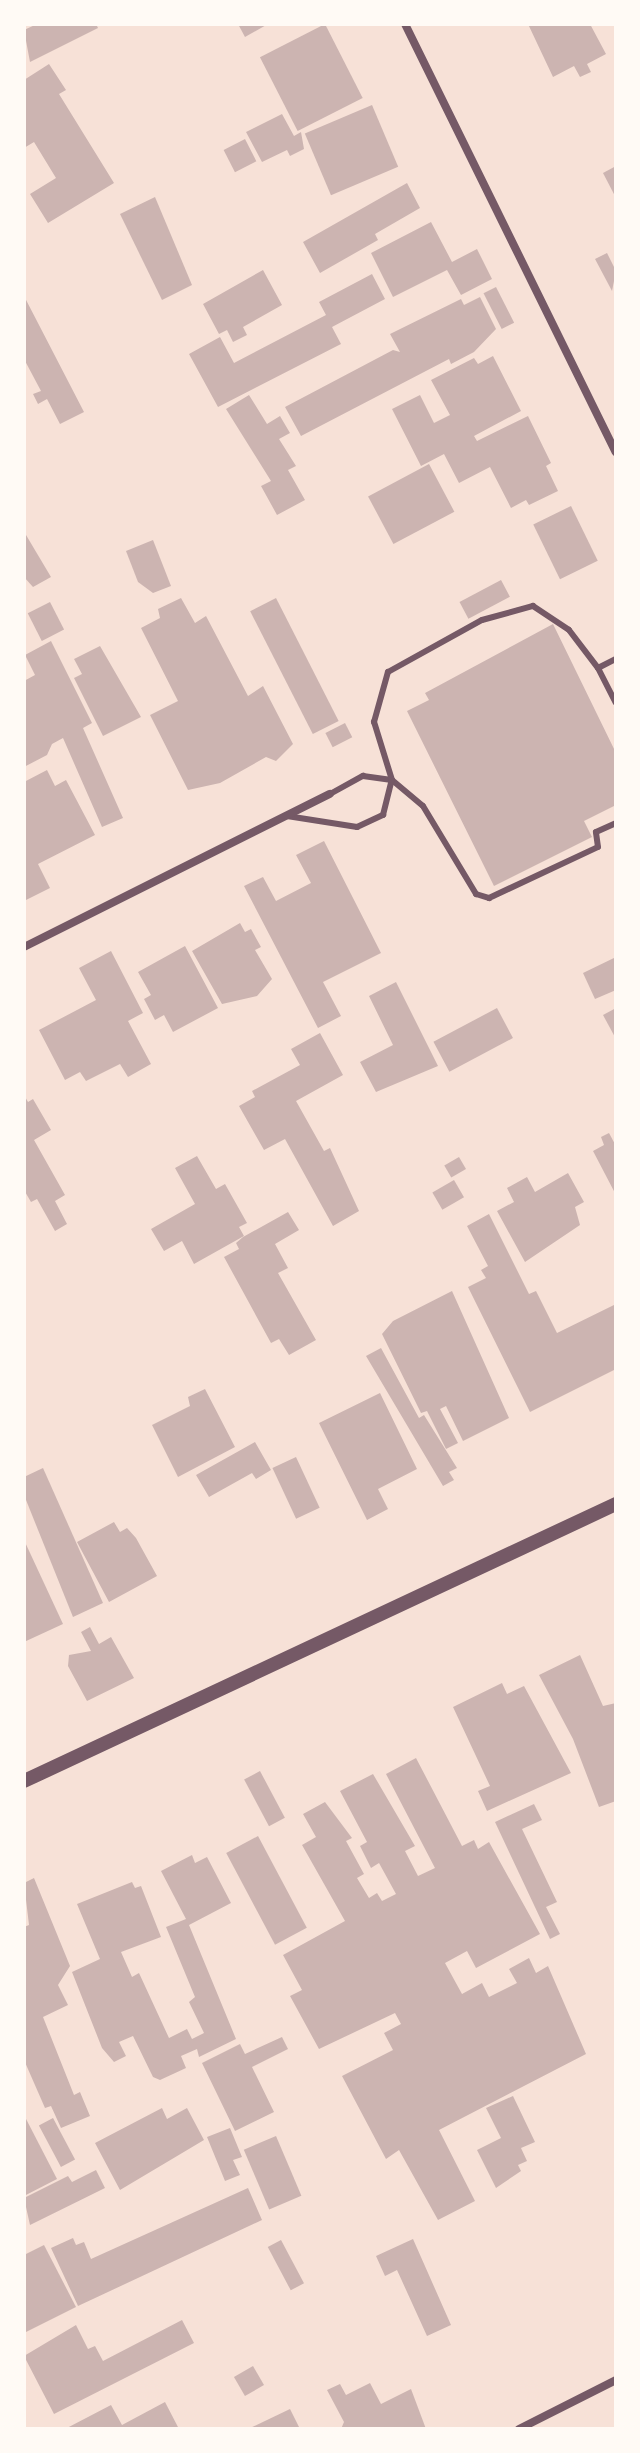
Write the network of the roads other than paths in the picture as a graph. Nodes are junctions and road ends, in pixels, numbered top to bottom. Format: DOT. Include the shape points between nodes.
graph roads {
  1 [pos="405,24"];
  2 [pos="616,452"];
  3 [pos="616,659"];
  4 [pos="598,668"];
  5 [pos="616,703"];
  6 [pos="392,780"];
  7 [pos="330,794"];
  8 [pos="287,816"];
  9 [pos="616,823"];
  10 [pos="24,947"];
  11 [pos="616,1504"];
  12 [pos="24,1781"];
  13 [pos="616,2380"];
  14 [pos="519,2429"];
  1 -- 2 [label="street"];
  3 -- 4 [label="lane"];
  4 -- 5 [label="lane"];
  4 -- 6 [label="lane" via="569,630 533,606 482,620 388,672 374,722"];
  6 -- 7 [label="lane" via="363,776"];
  6 -- 8 [label="lane" via="383,815 357,827"];
  6 -- 9 [label="lane" via="423,806 476,894 489,898 598,847 596,832"];
  7 -- 8 [label="street"];
  8 -- 10 [label="street"];
  11 -- 12 [label="street"];
  13 -- 14 [label="street"];
}
